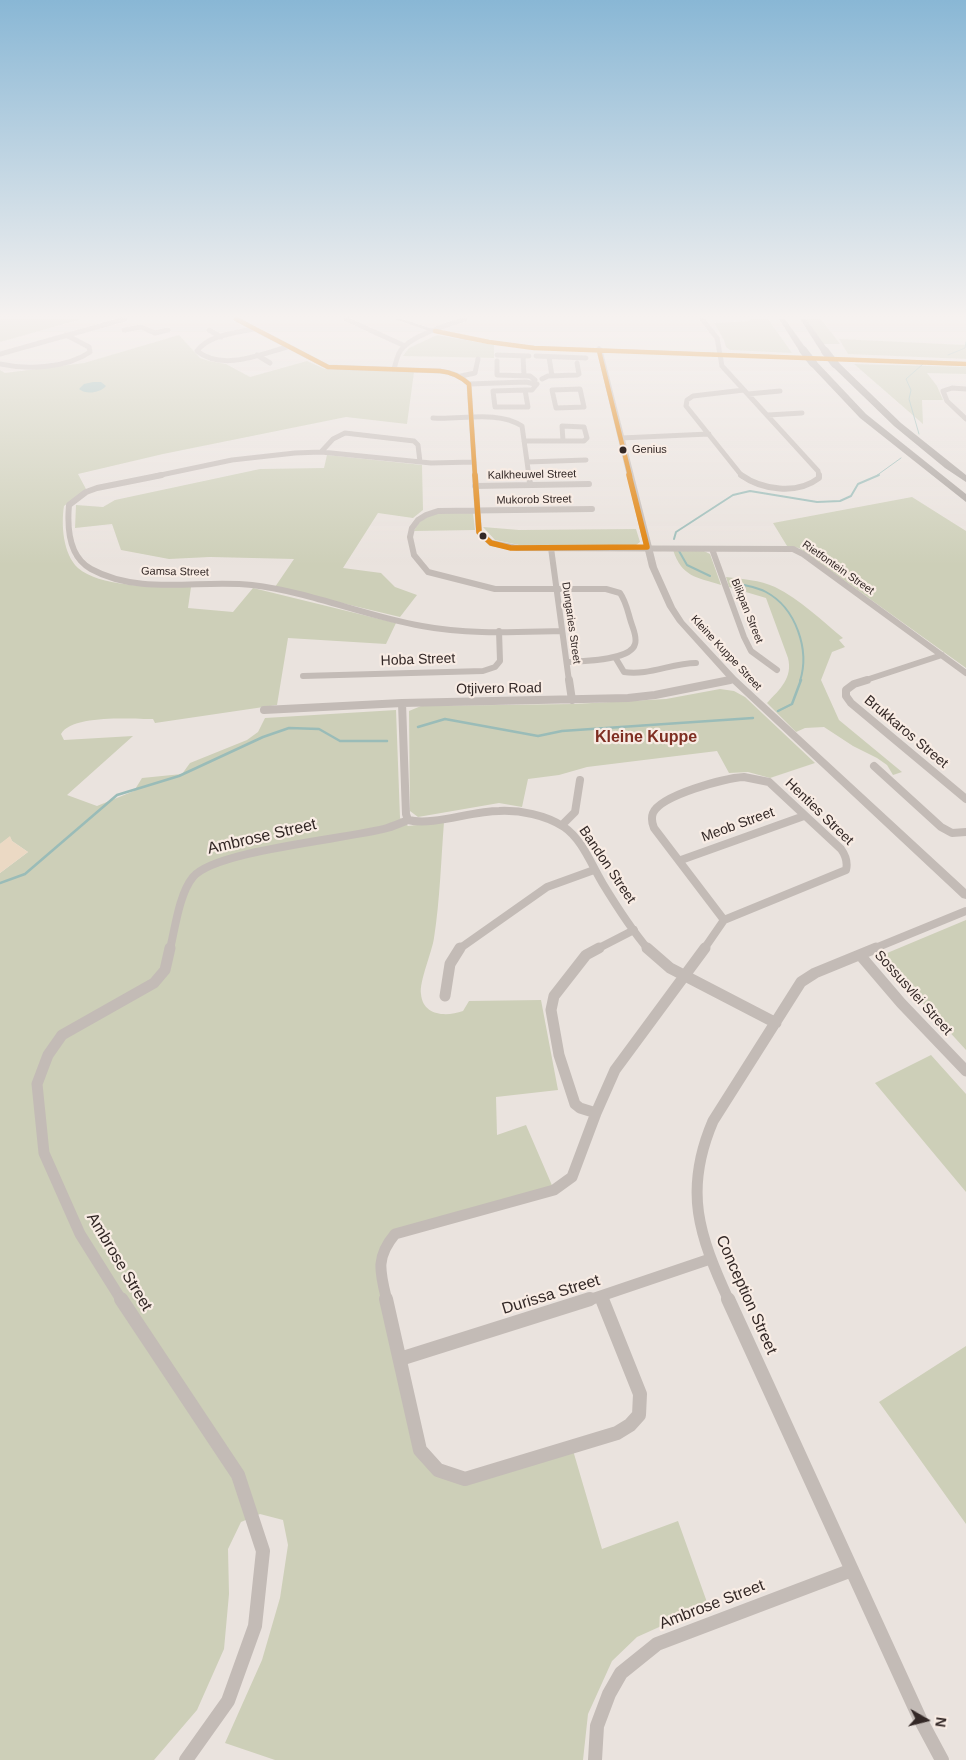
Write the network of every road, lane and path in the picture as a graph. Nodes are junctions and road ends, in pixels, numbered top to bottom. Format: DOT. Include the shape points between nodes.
graph roads {
  1 [pos="470,401"];
  2 [pos="494,401"];
  3 [pos="527,401"];
  4 [pos="555,401"];
  5 [pos="583,401"];
  6 [pos="612,401"];
  7 [pos="686,401"];
  8 [pos="755,401"];
  9 [pos="849,401"];
  10 [pos="870,401"];
  11 [pos="946,401"];
  12 [pos="802,412"];
  13 [pos="768,415"];
  14 [pos="433,418"];
  15 [pos="471,419"];
  16 [pos="966,419"];
  17 [pos="709,434"];
  18 [pos="621,438"];
  19 [pos="524,441"];
  20 [pos="563,441"];
  21 [pos="321,452"];
  22 [pos="586,460"];
  23 [pos="420,462"];
  24 [pos="474,462"];
  25 [pos="527,462"];
  26 [pos="966,479"];
  27 [pos="530,484"];
  28 [pos="589,484"];
  29 [pos="475,486"];
  30 [pos="966,498"];
  31 [pos="592,509"];
  32 [pos="477,511"];
  33 [pos="647,547"];
  34 [pos="551,548"];
  35 [pos="712,549"];
  36 [pos="556,589"];
  37 [pos="499,631"];
  38 [pos="562,631"];
  39 [pos="942,655"];
  40 [pos="614,657"];
  41 [pos="567,662"];
  42 [pos="696,664"];
  43 [pos="777,670"];
  44 [pos="966,673"];
  45 [pos="303,676"];
  46 [pos="733,679"];
  47 [pos="572,700"];
  48 [pos="402,704"];
  49 [pos="264,710"];
  50 [pos="874,766"];
  51 [pos="580,780"];
  52 [pos="966,799"];
  53 [pos="804,816"];
  54 [pos="408,820"];
  55 [pos="562,826"];
  56 [pos="966,832"];
  57 [pos="680,860"];
  58 [pos="594,870"];
  59 [pos="966,895"];
  60 [pos="966,911"];
  61 [pos="724,920"];
  62 [pos="634,930"];
  63 [pos="860,955"];
  64 [pos="687,975"];
  65 [pos="446,996"];
  66 [pos="776,1023"];
  67 [pos="966,1071"];
  68 [pos="596,1113"];
  69 [pos="710,1259"];
  70 [pos="601,1296"];
  71 [pos="400,1359"];
  72 [pos="852,1570"];
  73 [pos="186,1760"];
  74 [pos="595,1760"];
  75 [pos="942,1760"];
  1 -- 15 [label="street, Rietfontein Street"];
  2 -- 3 [label="street" via="495,408 528,407"];
  4 -- 5 [label="street" via="556,408 584,407"];
  6 -- 18 [label="street, Kleine Kuppe Street"];
  7 -- 17 [label="street" via="686,406"];
  8 -- 13 [label="street"];
  9 -- 30 [label="highway, bridge" via="863,416"];
  10 -- 26 [label="highway, bridge"];
  11 -- 16 [label="street"];
  12 -- 13 [label="street"];
  13 -- 17 [label="street" via="818,471 819,478 814,483 803,487 774,488 749,481"];
  14 -- 15 [label="street"];
  15 -- 19 [label="street" via="515,421 521,425"];
  15 -- 24 [label="street, Rietfontein Street"];
  17 -- 18 [label="street"];
  18 -- 33 [label="street, Kleine Kuppe Street"];
  19 -- 20 [label="street"];
  19 -- 25 [label="street"];
  20 -- 20 [label="street" via="562,426 584,427 586,440"];
  21 -- 23 [label="street, Gamsa Street"];
  21 -- 23 [label="street" via="334,438 350,433 414,441 418,445"];
  21 -- 37 [label="street, Gamsa Street" via="232,460 86,492 69,505 71,545 78,558 90,569 132,581 254,585 434,628"];
  22 -- 25 [label="street"];
  23 -- 24 [label="street, Gamsa Street"];
  24 -- 29 [label="street, Rietfontein Street"];
  25 -- 27 [label="street"];
  27 -- 28 [label="street, Kalkheuwel Street"];
  27 -- 29 [label="street, Kalkheuwel Street"];
  29 -- 32 [label="street, Rietfontein Street"];
  31 -- 32 [label="street, Mukorob Street"];
  32 -- 34 [label="street, Rietfontein Street" via="479,532 488,541 504,547"];
  32 -- 36 [label="street" via="433,512 416,521 411,529 410,542 421,566 428,572 485,588"];
  33 -- 34 [label="street, Rietfontein Street"];
  33 -- 35 [label="street, Rietfontein Street"];
  33 -- 46 [label="street, Kleine Kuppe Street" via="657,581 671,607"];
  34 -- 36 [label="street, Dungaries Street"];
  35 -- 39 [label="street, Rietfontein Street" via="797,550"];
  35 -- 43 [label="street, Blikpan Street" via="744,637 751,650"];
  36 -- 38 [label="street, Dungaries Street"];
  36 -- 40 [label="street" via="609,589 620,594 627,605 635,646 628,653"];
  37 -- 38 [label="street, Gamsa Street"];
  37 -- 45 [label="street, Hoba Street" via="500,661 495,667 483,671"];
  38 -- 41 [label="street, Dungaries Street"];
  39 -- 44 [label="street, Rietfontein Street"];
  39 -- 52 [label="street, Brukkaros Street" via="854,684 846,690 846,696"];
  40 -- 41 [label="street"];
  40 -- 42 [label="street" via="629,674 683,662"];
  41 -- 47 [label="street, Dungaries Street"];
  46 -- 47 [label="street, Otjivero Road" via="655,695"];
  46 -- 59 [label="street, Kleine Kuppe Street"];
  47 -- 48 [label="street, Otjivero Road"];
  48 -- 49 [label="street, Otjivero Road"];
  48 -- 54 [label="street"];
  50 -- 56 [label="street" via="941,827 952,833"];
  51 -- 55 [label="street" via="575,812"];
  53 -- 57 [label="street, Meob Street"];
  53 -- 57 [label="street, Henties Street" via="769,782 749,776 736,776 668,800 654,808 651,822"];
  53 -- 61 [label="street, Henties Street" via="846,856 846,870"];
  54 -- 55 [label="street, Bandon Street" via="505,810 528,813"];
  54 -- 73 [label="street, Ambrose Street" via="386,828 259,852 207,866 193,877 184,894 165,970 154,983 62,1035 48,1055 37,1084 44,1153 80,1234 147,1341 238,1475 263,1552 254,1626 228,1701"];
  55 -- 58 [label="street, Bandon Street" via="576,840"];
  57 -- 61 [label="street, Henties Street"];
  58 -- 62 [label="street, Bandon Street"];
  58 -- 65 [label="street" via="547,887 460,948 449,965"];
  60 -- 63 [label="street, Conception Street"];
  61 -- 64 [label="street"];
  62 -- 64 [label="street, Bandon Street" via="661,963"];
  62 -- 68 [label="street" via="586,955 552,1003 567,1084 575,1104"];
  63 -- 66 [label="street, Conception Street" via="804,979"];
  63 -- 67 [label="street, Sossusvlei Street"];
  64 -- 66 [label="street, Bandon Street"];
  64 -- 68 [label="street" via="615,1070"];
  66 -- 69 [label="street, Conception Street" via="713,1121 705,1139 695,1193"];
  68 -- 71 [label="street" via="572,1177 554,1190 395,1234 384,1247 380,1271"];
  69 -- 70 [label="street, Durissa Street"];
  69 -- 72 [label="street, Conception Street"];
  70 -- 71 [label="street, Durissa Street"];
  70 -- 71 [label="street" via="640,1394 639,1415 617,1432 493,1472 465,1479 438,1470 420,1450"];
  72 -- 74 [label="street, Ambrose Street" via="657,1644 621,1673 609,1694 597,1726"];
  72 -- 75 [label="street, Conception Street"];
}
